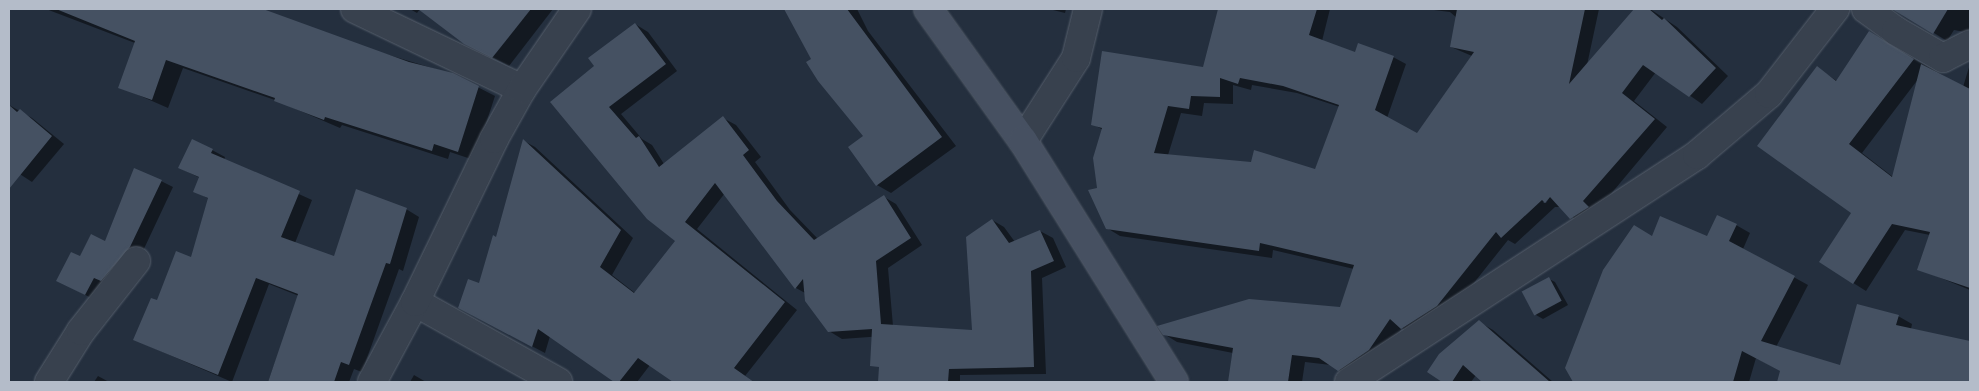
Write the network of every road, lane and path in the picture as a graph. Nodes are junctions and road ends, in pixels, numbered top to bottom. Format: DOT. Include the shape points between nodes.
graph roads {
  1 [pos="355,9"];
  2 [pos="577,9"];
  3 [pos="928,9"];
  4 [pos="1088,9"];
  5 [pos="1835,9"];
  6 [pos="1866,9"];
  7 [pos="1970,44"];
  8 [pos="522,89"];
  9 [pos="1023,140"];
  10 [pos="136,261"];
  11 [pos="415,302"];
  12 [pos="48,382"];
  13 [pos="372,382"];
  14 [pos="558,382"];
  15 [pos="1174,382"];
  16 [pos="1350,382"];
  1 -- 8 [label="street"];
  2 -- 8 [label="street"];
  3 -- 9 [label="main road"];
  4 -- 9 [label="street" via="1076,58"];
  5 -- 16 [label="street" via="1769,94 1698,155"];
  6 -- 7 [label="street" via="1943,58"];
  8 -- 11 [label="street"];
  9 -- 15 [label="main road"];
  10 -- 12 [label="street" via="81,331"];
  11 -- 13 [label="street"];
  11 -- 14 [label="street"];
}
